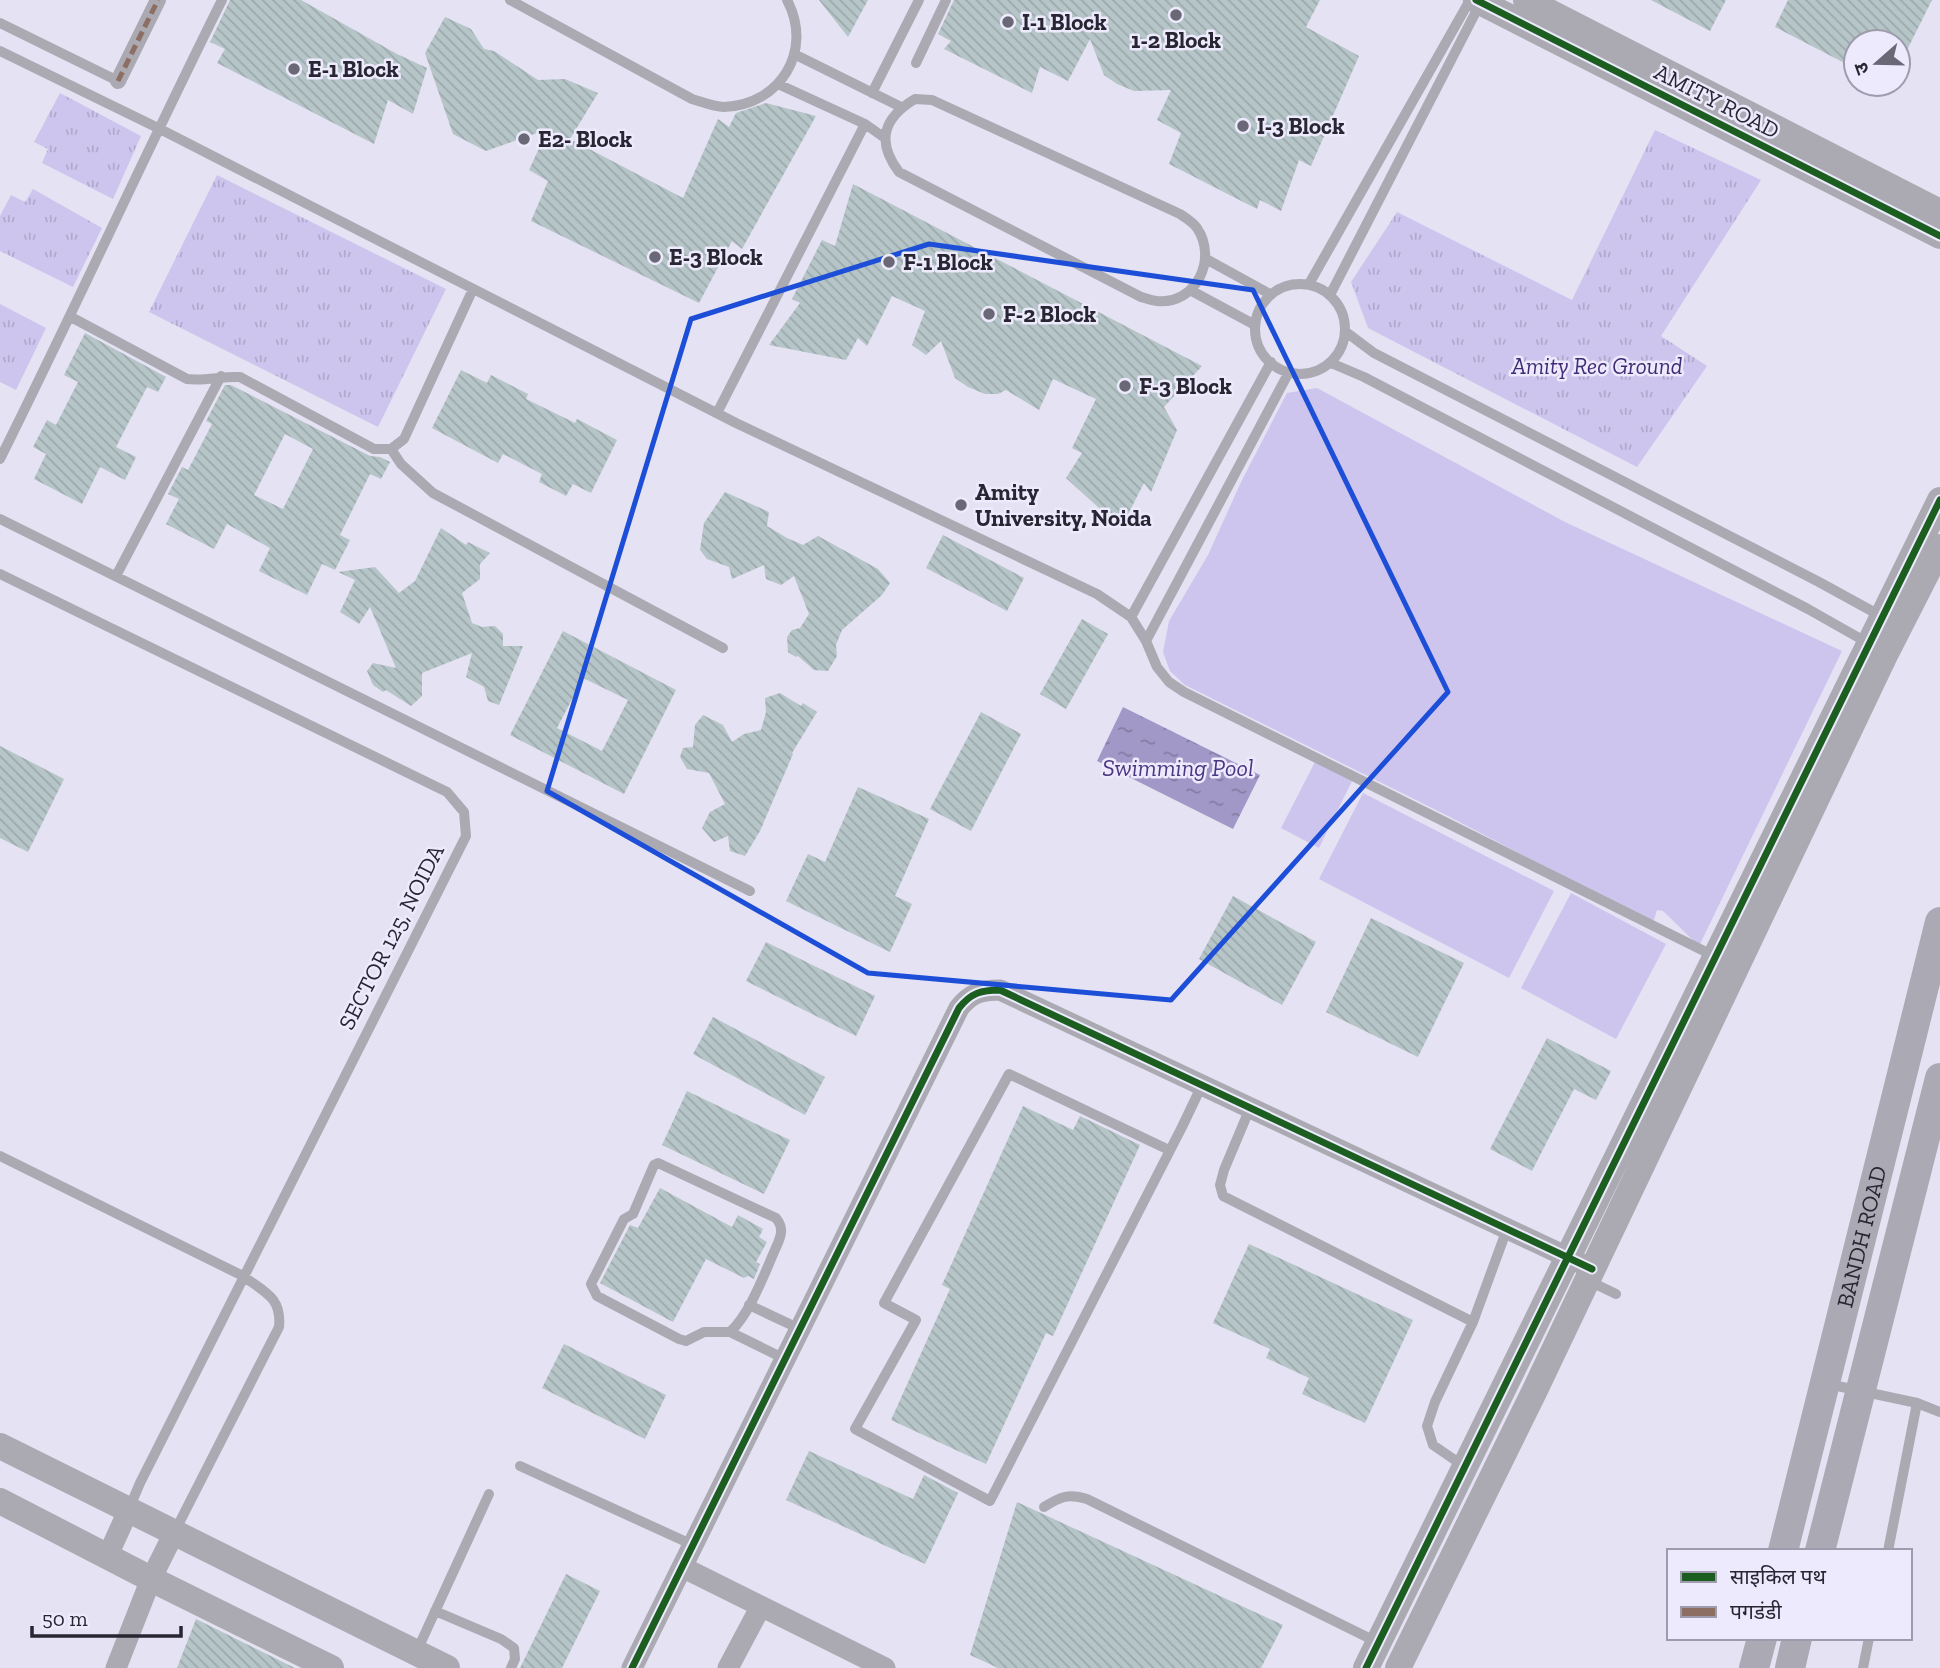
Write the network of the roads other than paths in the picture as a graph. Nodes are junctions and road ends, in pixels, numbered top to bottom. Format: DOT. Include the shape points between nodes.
graph roads {
  1 [pos="158,0"];
  2 [pos="222,0"];
  3 [pos="510,0"];
  4 [pos="787,0"];
  5 [pos="919,0"];
  6 [pos="946,0"];
  7 [pos="1526,0"];
  8 [pos="1476,1"];
  9 [pos="0,23"];
  10 [pos="0,51"];
  11 [pos="794,54"];
  12 [pos="916,63"];
  13 [pos="118,81"];
  14 [pos="778,84"];
  15 [pos="872,93"];
  16 [pos="901,107"];
  17 [pos="865,124"];
  18 [pos="158,128"];
  19 [pos="885,138"];
  20 [pos="1940,212"];
  21 [pos="1940,236"];
  22 [pos="1206,259"];
  23 [pos="1309,284"];
  24 [pos="473,289"];
  25 [pos="1190,290"];
  26 [pos="1270,294"];
  27 [pos="1330,295"];
  28 [pos="71,317"];
  29 [pos="1255,324"];
  30 [pos="1346,332"];
  31 [pos="1271,362"];
  32 [pos="1331,363"];
  33 [pos="1289,372"];
  34 [pos="221,376"];
  35 [pos="717,413"];
  36 [pos="391,449"];
  37 [pos="0,459"];
  38 [pos="1940,500"];
  39 [pos="0,519"];
  40 [pos="1940,547"];
  41 [pos="0,574"];
  42 [pos="116,576"];
  43 [pos="1131,617"];
  44 [pos="1892,622"];
  45 [pos="1146,641"];
  46 [pos="723,648"];
  47 [pos="1878,648"];
  48 [pos="750,891"];
  49 [pos="1940,922"];
  50 [pos="1716,957"];
  51 [pos="1940,1078"];
  52 [pos="1202,1085"];
  53 [pos="1250,1108"];
  54 [pos="1169,1150"];
  55 [pos="0,1156"];
  56 [pos="1507,1229"];
  57 [pos="1567,1258"];
  58 [pos="1590,1275"];
  59 [pos="243,1276"];
  60 [pos="1616,1294"];
  61 [pos="748,1305"];
  62 [pos="1473,1322"];
  63 [pos="800,1329"];
  64 [pos="730,1332"];
  65 [pos="785,1359"];
  66 [pos="1825,1383"];
  67 [pos="1861,1390"];
  68 [pos="1917,1403"];
  69 [pos="1940,1412"];
  70 [pos="0,1446"];
  71 [pos="520,1466"];
  72 [pos="1465,1467"];
  73 [pos="489,1494"];
  74 [pos="0,1501"];
  75 [pos="1044,1507"];
  76 [pos="129,1509"];
  77 [pos="174,1533"];
  78 [pos="693,1545"];
  79 [pos="1784,1549"];
  80 [pos="1821,1549"];
  81 [pos="1888,1549"];
  82 [pos="108,1555"];
  83 [pos="682,1567"];
  84 [pos="151,1579"];
  85 [pos="761,1606"];
  86 [pos="435,1611"];
  87 [pos="1761,1640"];
  88 [pos="1797,1640"];
  89 [pos="1869,1640"];
  90 [pos="1379,1643"];
  91 [pos="416,1653"];
  92 [pos="116,1668"];
  93 [pos="331,1668"];
  94 [pos="447,1668"];
  95 [pos="511,1668"];
  96 [pos="632,1668"];
  97 [pos="728,1668"];
  98 [pos="886,1668"];
  99 [pos="1367,1668"];
  100 [pos="1398,1668"];
  101 [pos="1754,1668"];
  102 [pos="1790,1668"];
  103 [pos="1863,1668"];
  1 -- 13 [label="street"];
  2 -- 18 [label="lane"];
  3 -- 14 [label="lane" via="692,99 720,107 747,104"];
  4 -- 11 [label="lane" via="794,14"];
  5 -- 15 [label="lane"];
  6 -- 12 [label="lane"];
  7 -- 20 [label="street, AMITY ROAD"];
  8 -- 21 [label="street, AMITY ROAD"];
  8 -- 23 [label="lane"];
  8 -- 27 [label="lane"];
  9 -- 13 [label="lane"];
  10 -- 18 [label="lane"];
  11 -- 14 [label="lane"];
  11 -- 15 [label="lane"];
  14 -- 17 [label="lane"];
  15 -- 16 [label="lane"];
  16 -- 19 [label="lane" via="889,122"];
  16 -- 22 [label="lane" via="915,99 932,100 1180,214 1204,240"];
  17 -- 19 [label="lane"];
  17 -- 35 [label="lane"];
  18 -- 24 [label="lane"];
  18 -- 28 [label="lane"];
  19 -- 25 [label="lane" via="888,157 899,172 1141,297 1176,299"];
  22 -- 25 [label="lane" via="1202,275"];
  22 -- 26 [label="lane"];
  23 -- 26 [label="lane" via="1285,285"];
  23 -- 27 [label="lane"];
  24 -- 35 [label="lane"];
  24 -- 36 [label="lane" via="404,439"];
  25 -- 29 [label="lane"];
  26 -- 29 [label="lane"];
  27 -- 30 [label="lane" via="1343,313"];
  28 -- 34 [label="lane" via="187,379"];
  28 -- 37 [label="lane"];
  29 -- 31 [label="lane" via="1257,344"];
  30 -- 32 [label="lane" via="1342,349"];
  30 -- 44 [label="lane" via="1374,353"];
  31 -- 33 [label="lane"];
  31 -- 43 [label="lane"];
  32 -- 33 [label="lane" via="1316,372"];
  32 -- 47 [label="lane" via="1389,389"];
  33 -- 45 [label="lane"];
  34 -- 36 [label="lane" via="240,377 374,449"];
  34 -- 42 [label="lane"];
  35 -- 43 [label="lane" via="1097,594"];
  36 -- 46 [label="lane" via="433,492"];
  38 -- 44 [label="street"];
  39 -- 42 [label="lane"];
  40 -- 44 [label="street"];
  41 -- 59 [label="lane, SECTOR 125, NOIDA" via="447,792 464,812 466,836"];
  42 -- 48 [label="lane"];
  43 -- 45 [label="lane"];
  44 -- 47 [label="street"];
  45 -- 50 [label="lane" via="1157,667 1184,692"];
  47 -- 50 [label="street"];
  47 -- 58 [label="street"];
  49 -- 66 [label="main road, BANDH ROAD"];
  50 -- 57 [label="street"];
  51 -- 67 [label="main road, BANDH ROAD"];
  52 -- 53 [label="street"];
  52 -- 54 [label="lane"];
  52 -- 63 [label="street" via="1000,990 969,995"];
  53 -- 56 [label="street"];
  53 -- 62 [label="lane" via="1224,1170 1223,1196"];
  54 -- 54 [label="lane" via="990,1501 855,1429 916,1320 884,1303 1009,1074"];
  55 -- 59 [label="lane"];
  56 -- 57 [label="street"];
  56 -- 62 [label="lane"];
  57 -- 58 [label="street"];
  57 -- 72 [label="street"];
  58 -- 60 [label="lane"];
  58 -- 100 [label="street"];
  59 -- 76 [label="lane, SECTOR 125, NOIDA"];
  59 -- 77 [label="lane" via="273,1298 280,1312 279,1327"];
  61 -- 63 [label="lane"];
  61 -- 64 [label="lane"];
  61 -- 64 [label="lane" via="778,1243 781,1225 776,1218 664,1164 654,1165 633,1213 624,1219 591,1284 593,1291 686,1341 704,1332"];
  62 -- 72 [label="lane" via="1427,1426 1433,1446"];
  63 -- 65 [label="street"];
  64 -- 65 [label="lane"];
  65 -- 78 [label="street"];
  66 -- 67 [label="lane"];
  66 -- 79 [label="main road, BANDH ROAD"];
  67 -- 68 [label="lane"];
  67 -- 80 [label="main road, BANDH ROAD"];
  68 -- 69 [label="lane"];
  68 -- 81 [label="lane"];
  70 -- 76 [label="street"];
  71 -- 78 [label="lane"];
  72 -- 90 [label="street"];
  73 -- 86 [label="lane"];
  74 -- 82 [label="street"];
  75 -- 90 [label="lane" via="1060,1496 1087,1499"];
  76 -- 77 [label="street"];
  76 -- 82 [label="street"];
  77 -- 84 [label="street"];
  77 -- 91 [label="street"];
  78 -- 83 [label="street"];
  82 -- 84 [label="street"];
  83 -- 85 [label="street"];
  83 -- 96 [label="street"];
  84 -- 92 [label="street"];
  84 -- 93 [label="street"];
  85 -- 97 [label="street"];
  85 -- 98 [label="street"];
  86 -- 91 [label="lane"];
  86 -- 95 [label="lane" via="514,1647"];
  87 -- 101 [label="main road"];
  88 -- 102 [label="main road"];
  89 -- 103 [label="lane"];
  90 -- 99 [label="street"];
  91 -- 94 [label="street"];
}
